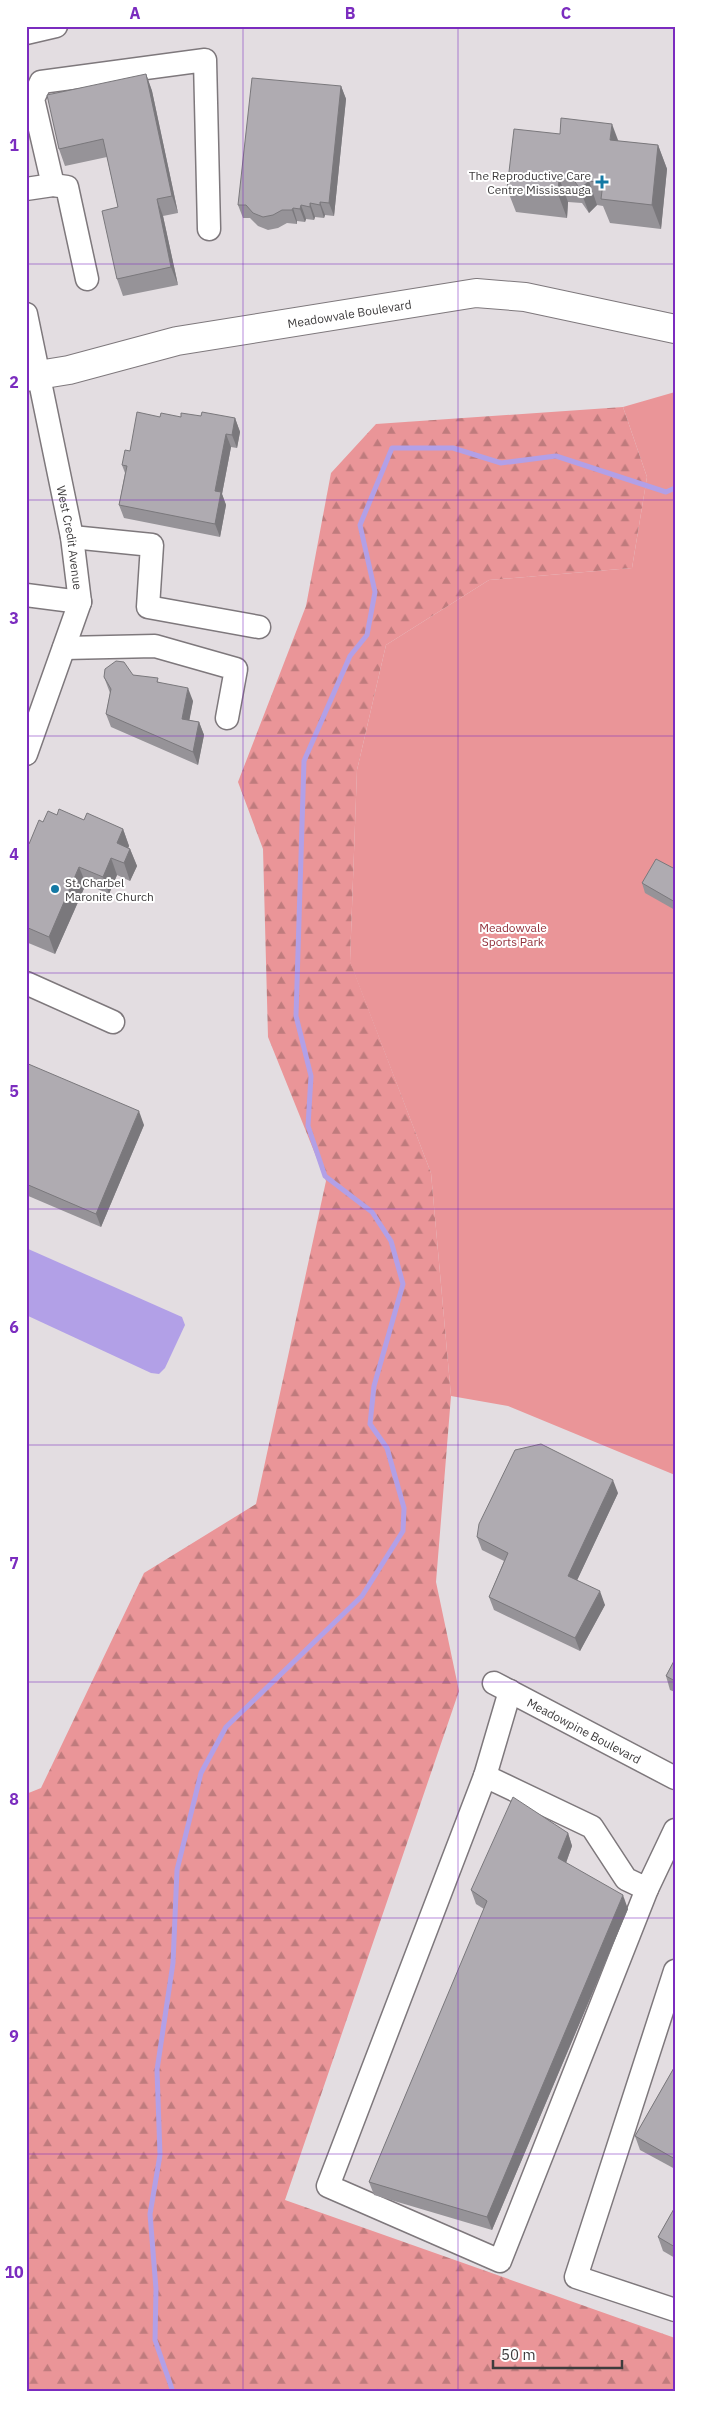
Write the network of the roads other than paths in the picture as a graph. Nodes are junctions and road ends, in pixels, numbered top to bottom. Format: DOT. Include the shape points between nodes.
graph roads {
  1 [pos="56,26"];
  2 [pos="26,32"];
  3 [pos="53,185"];
  4 [pos="26,189"];
  5 [pos="209,229"];
  6 [pos="87,279"];
  7 [pos="26,314"];
  8 [pos="675,329"];
  9 [pos="33,377"];
  10 [pos="72,537"];
  11 [pos="26,595"];
  12 [pos="80,602"];
  13 [pos="259,627"];
  14 [pos="64,648"];
  15 [pos="227,718"];
  16 [pos="26,754"];
  17 [pos="26,983"];
  18 [pos="113,1022"];
  19 [pos="485,1776"];
  20 [pos="675,1778"];
  21 [pos="675,1830"];
  22 [pos="647,1889"];
  23 [pos="675,1971"];
  24 [pos="675,2310"];
  1 -- 2 [label="street"];
  3 -- 4 [label="street"];
  3 -- 5 [label="street" via="33,98 41,82 205,60"];
  3 -- 6 [label="street" via="67,187"];
  7 -- 9 [label="street, West Credit Avenue"];
  8 -- 9 [label="main road, Meadowvale Boulevard" via="525,297 476,293 176,341"];
  9 -- 10 [label="street, West Credit Avenue"];
  10 -- 12 [label="street, West Credit Avenue"];
  10 -- 13 [label="street" via="152,545 148,607"];
  11 -- 12 [label="street"];
  12 -- 14 [label="street, West Credit Avenue"];
  14 -- 15 [label="street" via="155,646 236,669"];
  14 -- 16 [label="street, West Credit Avenue"];
  17 -- 18 [label="street"];
  19 -- 20 [label="street, Meadowpine Boulevard" via="502,1687"];
  19 -- 22 [label="street" via="592,1827 626,1879"];
  19 -- 22 [label="street" via="328,2186 500,2261"];
  21 -- 22 [label="street"];
  23 -- 24 [label="street" via="576,2277"];
}
